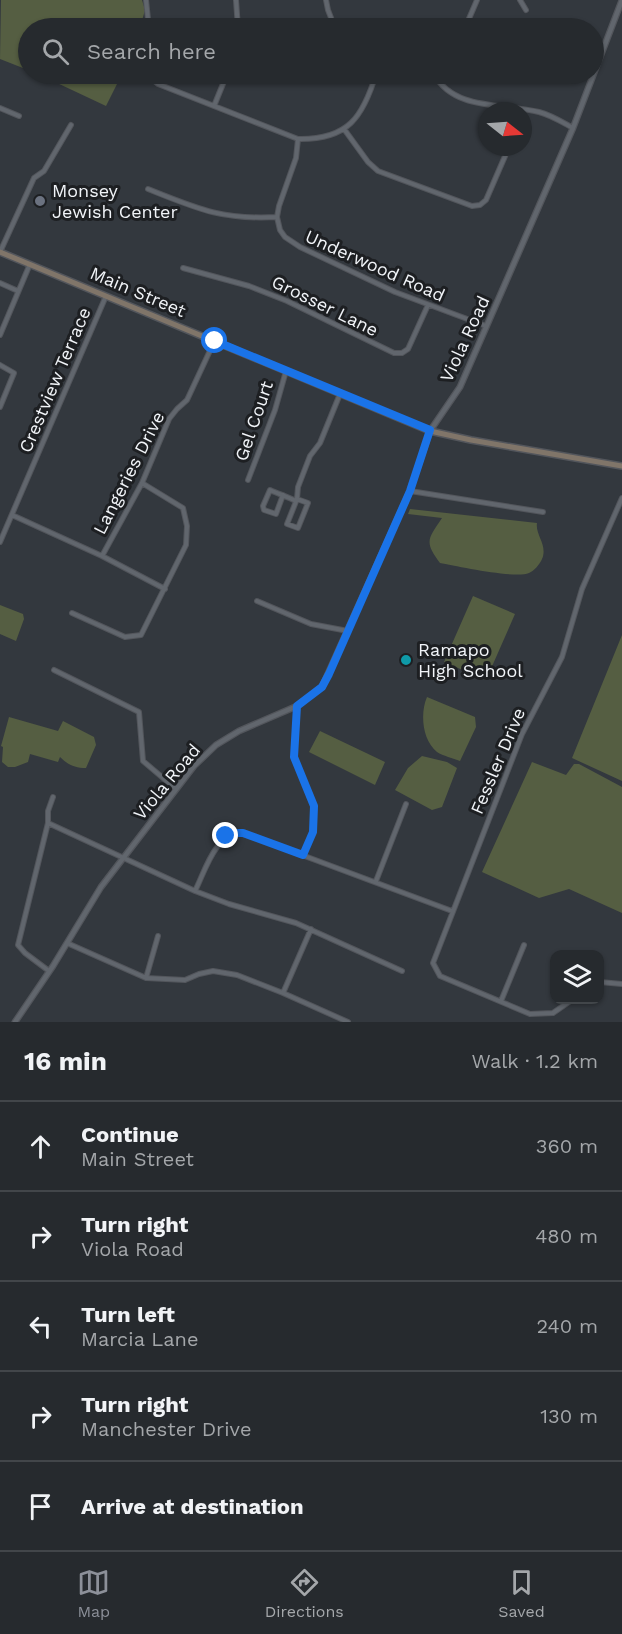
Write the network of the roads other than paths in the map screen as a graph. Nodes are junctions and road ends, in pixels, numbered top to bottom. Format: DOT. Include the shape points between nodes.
graph roads {
  1 [pos="146,0"];
  2 [pos="236,0"];
  3 [pos="326,0"];
  4 [pos="477,0"];
  5 [pos="520,0"];
  6 [pos="622,0"];
  7 [pos="526,10"];
  8 [pos="148,18"];
  9 [pos="237,18"];
  10 [pos="331,18"];
  11 [pos="469,18"];
  12 [pos="604,47"];
  13 [pos="158,84"];
  14 [pos="223,84"];
  15 [pos="372,84"];
  16 [pos="440,84"];
  17 [pos="590,84"];
  18 [pos="478,102"];
  19 [pos="214,106"];
  20 [pos="0,108"];
  21 [pos="532,112"];
  22 [pos="19,116"];
  23 [pos="71,125"];
  24 [pos="573,128"];
  25 [pos="344,129"];
  26 [pos="298,139"];
  27 [pos="505,156"];
  28 [pos="148,189"];
  29 [pos="277,217"];
  30 [pos="0,252"];
  31 [pos="31,264"];
  32 [pos="183,268"];
  33 [pos="0,283"];
  34 [pos="18,291"];
  35 [pos="106,295"];
  36 [pos="428,305"];
  37 [pos="486,326"];
  38 [pos="0,335"];
  39 [pos="215,341"];
  40 [pos="0,365"];
  41 [pos="286,370"];
  42 [pos="340,394"];
  43 [pos="0,408"];
  44 [pos="430,430"];
  45 [pos="622,466"];
  46 [pos="248,480"];
  47 [pos="142,483"];
  48 [pos="410,491"];
  49 [pos="283,495"];
  50 [pos="622,498"];
  51 [pos="297,500"];
  52 [pos="543,512"];
  53 [pos="12,514"];
  54 [pos="0,543"];
  55 [pos="102,556"];
  56 [pos="165,589"];
  57 [pos="257,601"];
  58 [pos="72,613"];
  59 [pos="348,631"];
  60 [pos="54,670"];
  61 [pos="297,706"];
  62 [pos="176,789"];
  63 [pos="53,797"];
  64 [pos="405,804"];
  65 [pos="48,823"];
  66 [pos="303,855"];
  67 [pos="122,858"];
  68 [pos="376,881"];
  69 [pos="195,891"];
  70 [pos="452,911"];
  71 [pos="311,929"];
  72 [pos="158,936"];
  73 [pos="67,943"];
  74 [pos="524,945"];
  75 [pos="49,971"];
  76 [pos="402,971"];
  77 [pos="146,978"];
  78 [pos="604,982"];
  79 [pos="622,984"];
  80 [pos="283,993"];
  81 [pos="501,1001"];
  82 [pos="566,1004"];
  83 [pos="15,1022"];
  84 [pos="348,1022"];
  1 -- 8 [label="street"];
  2 -- 9 [label="street"];
  3 -- 10 [label="street"];
  4 -- 11 [label="street"];
  5 -- 7 [label="street"];
  6 -- 12 [label="street, Viola Road"];
  13 -- 19 [label="street"];
  14 -- 19 [label="street"];
  15 -- 25 [label="street" via="364,108"];
  16 -- 18 [label="street" via="464,100"];
  17 -- 24 [label="street, Viola Road"];
  19 -- 26 [label="street"];
  20 -- 22 [label="street"];
  21 -- 24 [label="street" via="552,116"];
  23 -- 30 [label="street" via="44,171 34,178"];
  24 -- 37 [label="street, Viola Road"];
  25 -- 26 [label="street" via="324,137"];
  25 -- 27 [label="street" via="378,171 472,206 486,200"];
  26 -- 29 [label="street" via="296,158"];
  28 -- 29 [label="street" via="202,211 249,219"];
  29 -- 36 [label="street, Underwood Road" via="280,230 291,243"];
  30 -- 31 [label="main road, Main Street"];
  31 -- 34 [label="street"];
  31 -- 35 [label="main road, Main Street"];
  32 -- 36 [label="street, Grosser Lane" via="249,286 394,353 408,349"];
  33 -- 34 [label="street"];
  34 -- 38 [label="street"];
  35 -- 39 [label="main road, Main Street"];
  35 -- 53 [label="street, Crestview Terrace"];
  36 -- 37 [label="street, Underwood Road"];
  37 -- 44 [label="street, Viola Road" via="460,387"];
  39 -- 41 [label="main road, Main Street"];
  39 -- 47 [label="street, Langeries Drive" via="187,400 169,419"];
  40 -- 43 [label="street" via="14,373"];
  41 -- 42 [label="main road, Main Street"];
  41 -- 46 [label="street, Gel Court"];
  42 -- 44 [label="main road, Main Street"];
  42 -- 51 [label="street" via="320,443 310,456"];
  44 -- 45 [label="main road, Main Street"];
  44 -- 48 [label="street, Viola Road"];
  47 -- 55 [label="street, Langeries Drive"];
  47 -- 56 [label="street" via="183,508 188,525 186,545"];
  48 -- 52 [label="street"];
  48 -- 59 [label="street, Viola Road"];
  49 -- 49 [label="street" via="270,490 264,510 276,514"];
  49 -- 51 [label="street"];
  50 -- 70 [label="street, Fessler Drive" via="582,589 562,657 522,734"];
  51 -- 51 [label="street" via="308,503 298,528 288,524"];
  53 -- 54 [label="street, Crestview Terrace"];
  53 -- 55 [label="street"];
  55 -- 56 [label="street"];
  56 -- 58 [label="street" via="141,635 124,637"];
  57 -- 59 [label="street" via="311,624"];
  59 -- 61 [label="street, Viola Road" via="322,687"];
  60 -- 62 [label="street" via="139,712 142,761"];
  61 -- 62 [label="street, Viola Road" via="216,745"];
  61 -- 66 [label="street" via="294,757 314,806 313,832"];
  62 -- 67 [label="street, Viola Road"];
  63 -- 65 [label="street"];
  64 -- 68 [label="street"];
  65 -- 67 [label="street"];
  65 -- 75 [label="street" via="18,945"];
  66 -- 68 [label="street"];
  66 -- 69 [label="street" via="234,833 220,841"];
  67 -- 69 [label="street"];
  67 -- 73 [label="street, Viola Road"];
  68 -- 70 [label="street"];
  69 -- 71 [label="street"];
  70 -- 81 [label="street, Fessler Drive" via="435,955 435,970 447,979"];
  71 -- 76 [label="street"];
  71 -- 80 [label="street"];
  72 -- 77 [label="street"];
  73 -- 75 [label="street, Viola Road"];
  73 -- 77 [label="street"];
  74 -- 81 [label="street"];
  75 -- 83 [label="street, Viola Road"];
  77 -- 80 [label="street" via="185,980 213,971 237,975"];
  78 -- 79 [label="street"];
  80 -- 84 [label="street"];
  81 -- 82 [label="street" via="540,1015 553,1013"];
}
